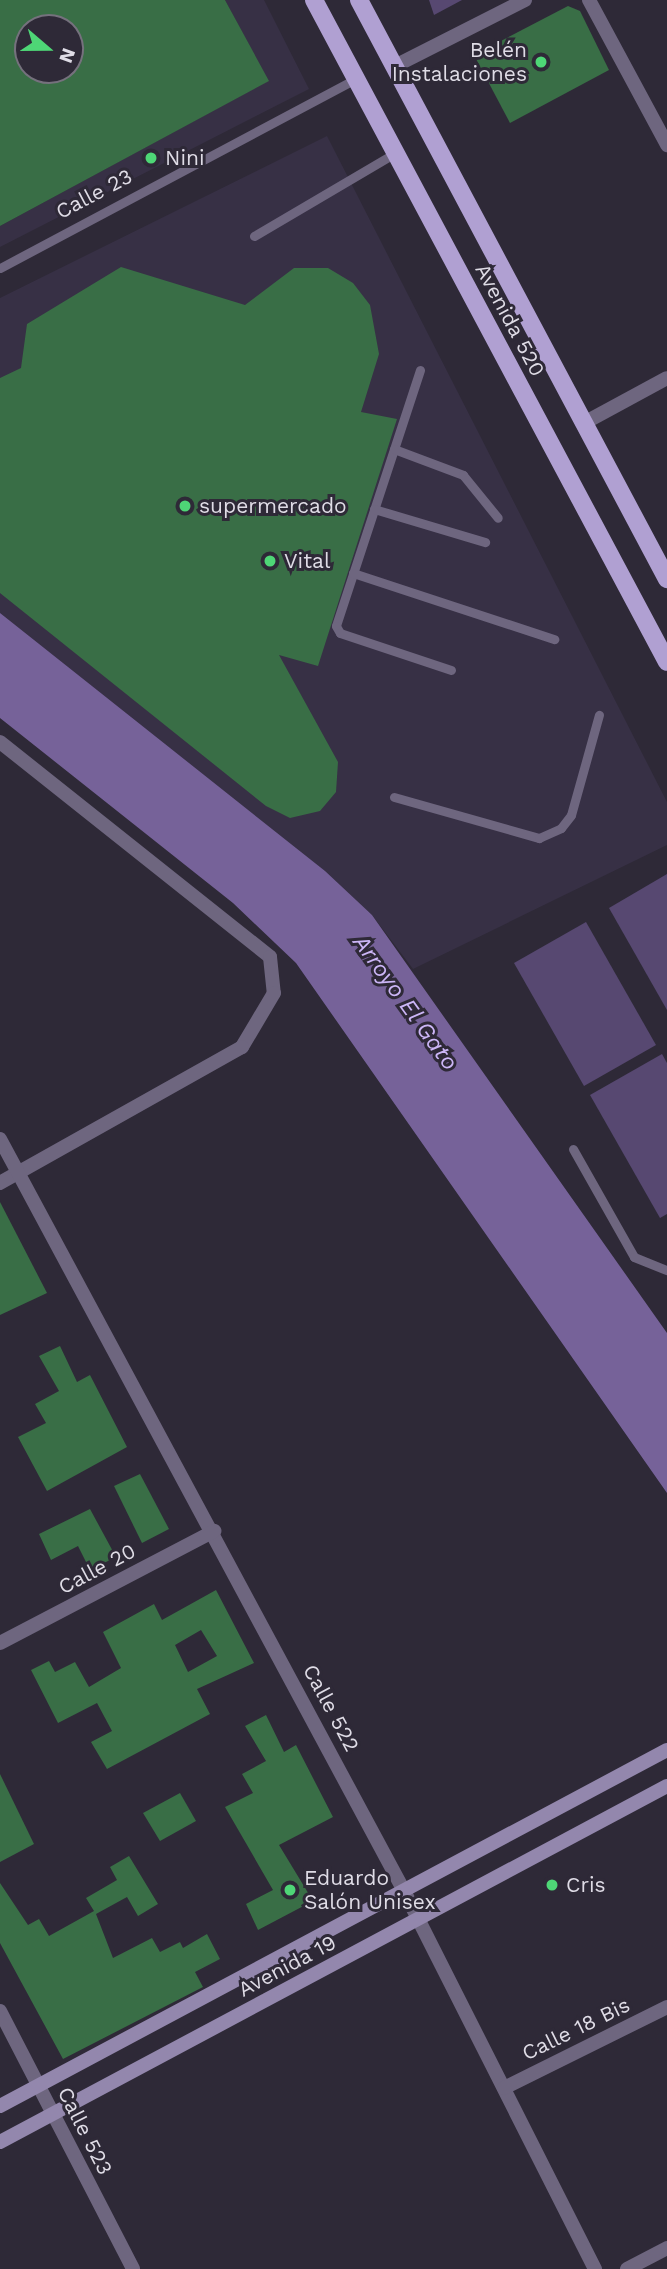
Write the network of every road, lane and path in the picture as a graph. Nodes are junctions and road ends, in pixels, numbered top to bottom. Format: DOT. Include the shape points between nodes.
graph roads {
  1 [pos="314,0"];
  2 [pos="359,0"];
  3 [pos="525,0"];
  4 [pos="589,0"];
  5 [pos="393,67"];
  6 [pos="356,79"];
  7 [pos="667,145"];
  8 [pos="395,153"];
  9 [pos="254,236"];
  10 [pos="0,268"];
  11 [pos="420,370"];
  12 [pos="667,379"];
  13 [pos="584,423"];
  14 [pos="394,449"];
  15 [pos="374,509"];
  16 [pos="498,518"];
  17 [pos="485,542"];
  18 [pos="353,573"];
  19 [pos="667,579"];
  20 [pos="554,639"];
  21 [pos="667,662"];
  22 [pos="452,670"];
  23 [pos="599,715"];
  24 [pos="0,742"];
  25 [pos="394,797"];
  26 [pos="0,1139"];
  27 [pos="573,1149"];
  28 [pos="20,1173"];
  29 [pos="0,1183"];
  30 [pos="667,1270"];
  31 [pos="214,1531"];
  32 [pos="0,1643"];
  33 [pos="667,1750"];
  34 [pos="667,1786"];
  35 [pos="403,1889"];
  36 [pos="419,1920"];
  37 [pos="667,2007"];
  38 [pos="0,2011"];
  39 [pos="38,2086"];
  40 [pos="504,2088"];
  41 [pos="0,2106"];
  42 [pos="52,2114"];
  43 [pos="0,2142"];
  44 [pos="667,2248"];
  45 [pos="133,2269"];
  46 [pos="595,2269"];
  47 [pos="627,2269"];
  1 -- 6 [label="main road, Avenida 520"];
  2 -- 5 [label="main road, Avenida 520"];
  3 -- 5 [label="street"];
  4 -- 7 [label="street"];
  5 -- 13 [label="main road, Avenida 520"];
  6 -- 8 [label="main road, Avenida 520"];
  6 -- 10 [label="lane, Calle 23"];
  8 -- 9 [label="lane"];
  8 -- 21 [label="main road, Avenida 520"];
  11 -- 14 [label="lane"];
  12 -- 13 [label="street"];
  13 -- 19 [label="main road, Avenida 520"];
  14 -- 15 [label="lane"];
  14 -- 16 [label="lane" via="463,475"];
  15 -- 17 [label="lane"];
  15 -- 18 [label="lane"];
  18 -- 20 [label="lane"];
  18 -- 22 [label="lane" via="336,626 340,634"];
  23 -- 25 [label="lane" via="571,815 561,828 539,838"];
  24 -- 28 [label="street" via="270,957 274,993 242,1047"];
  26 -- 28 [label="street, Calle 522"];
  27 -- 30 [label="lane" via="634,1257"];
  28 -- 29 [label="street"];
  28 -- 31 [label="street, Calle 522"];
  31 -- 32 [label="street, Calle 20"];
  31 -- 35 [label="street, Calle 522"];
  33 -- 35 [label="main road, Avenida 19"];
  34 -- 36 [label="main road, Avenida 19"];
  35 -- 36 [label="street, Calle 522"];
  35 -- 39 [label="main road, Avenida 19"];
  36 -- 40 [label="street, Calle 522"];
  36 -- 42 [label="main road, Avenida 19"];
  37 -- 40 [label="street, Calle 18 Bis"];
  38 -- 39 [label="street, Calle 523"];
  39 -- 41 [label="main road, Avenida 19"];
  39 -- 42 [label="street, Calle 523"];
  40 -- 46 [label="street, Calle 522"];
  42 -- 43 [label="main road, Avenida 19"];
  42 -- 45 [label="street, Calle 523"];
  44 -- 47 [label="street"];
}
